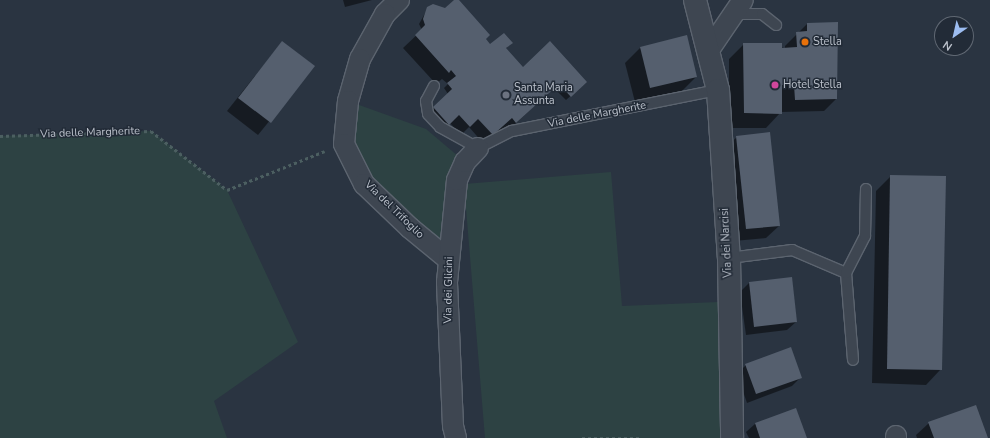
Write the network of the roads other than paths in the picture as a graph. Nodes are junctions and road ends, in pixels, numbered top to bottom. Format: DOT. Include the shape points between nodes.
graph roads {
  1 [pos="399,0"];
  2 [pos="695,0"];
  3 [pos="738,7"];
  4 [pos="776,25"];
  5 [pos="709,50"];
  6 [pos="434,86"];
  7 [pos="718,90"];
  8 [pos="478,148"];
  9 [pos="866,189"];
  10 [pos="729,258"];
  11 [pos="449,260"];
  12 [pos="846,273"];
  13 [pos="853,360"];
  14 [pos="456,438"];
  15 [pos="732,438"];
  1 -- 11 [label="street, Via del Trifoglio" via="384,14 360,59 348,101 344,144 364,184 410,228"];
  2 -- 5 [label="street, Via dei Narcisi"];
  3 -- 4 [label="lane" via="762,14"];
  3 -- 5 [label="street"];
  5 -- 7 [label="street, Via dei Narcisi"];
  6 -- 8 [label="lane" via="426,101 428,114 440,127"];
  7 -- 8 [label="lane, Via delle Margherite" via="512,131"];
  7 -- 10 [label="street, Via dei Narcisi"];
  8 -- 11 [label="street, Via dei Glicini" via="465,162 456,180"];
  9 -- 12 [label="lane" via="865,236"];
  10 -- 12 [label="lane" via="792,250"];
  10 -- 15 [label="street, Via dei Narcisi"];
  11 -- 14 [label="street, Via dei Glicini" via="447,282 453,426"];
  12 -- 13 [label="lane"];
}
